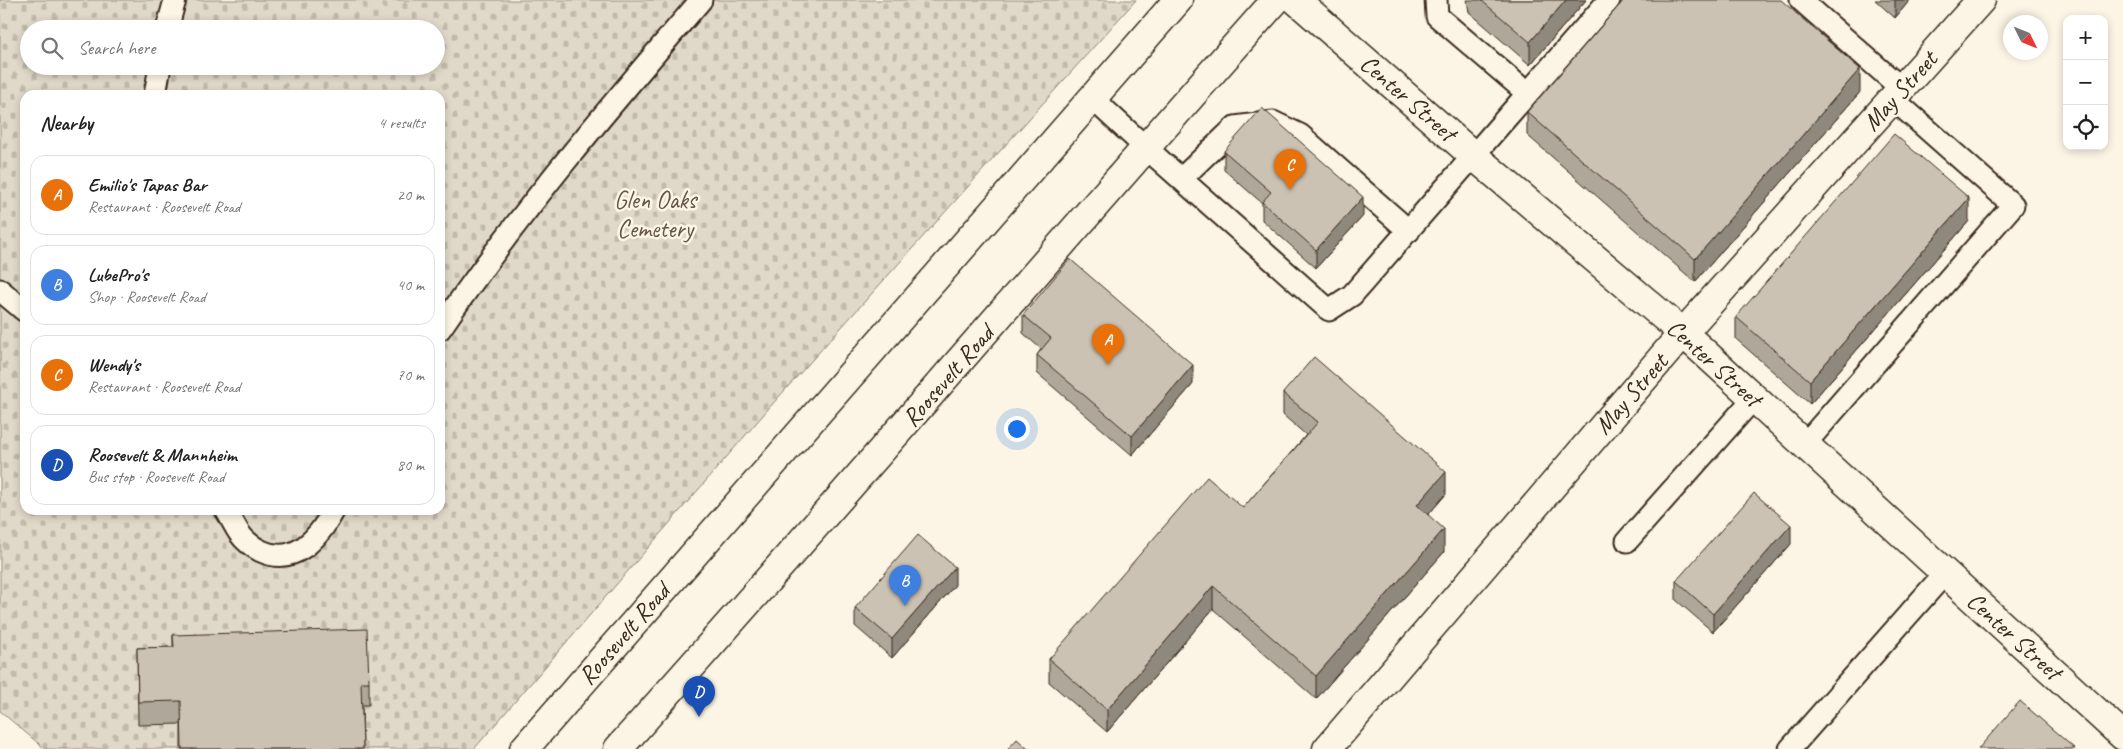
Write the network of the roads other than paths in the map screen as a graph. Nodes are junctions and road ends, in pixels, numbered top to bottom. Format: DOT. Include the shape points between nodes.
graph roads {
  1 [pos="175,0"];
  2 [pos="701,0"];
  3 [pos="1178,0"];
  4 [pos="1276,0"];
  5 [pos="1296,0"];
  6 [pos="1436,0"];
  7 [pos="1609,0"];
  8 [pos="1801,0"];
  9 [pos="1981,0"];
  10 [pos="169,20"];
  11 [pos="158,75"];
  12 [pos="156,90"];
  13 [pos="1527,93"];
  14 [pos="1897,94"];
  15 [pos="1092,98"];
  16 [pos="1145,147"];
  17 [pos="1474,157"];
  18 [pos="1181,179"];
  19 [pos="1409,232"];
  20 [pos="0,290"];
  21 [pos="20,307"];
  22 [pos="445,322"];
  23 [pos="1683,333"];
  24 [pos="1754,398"];
  25 [pos="1805,444"];
  26 [pos="229,515"];
  27 [pos="331,515"];
  28 [pos="1627,541"];
  29 [pos="1945,573"];
  30 [pos="2123,736"];
  31 [pos="524,749"];
  32 [pos="618,749"];
  33 [pos="1327,749"];
  34 [pos="1790,749"];
  1 -- 10 [label="lane"];
  2 -- 22 [label="lane" via="584,138"];
  3 -- 15 [label="street, Roosevelt Road"];
  4 -- 16 [label="street, Roosevelt Road"];
  5 -- 17 [label="street, Center Street"];
  6 -- 13 [label="lane" via="1437,16"];
  7 -- 13 [label="lane"];
  8 -- 14 [label="lane"];
  9 -- 14 [label="street, May Street"];
  11 -- 12 [label="lane"];
  13 -- 17 [label="lane"];
  14 -- 23 [label="street, May Street"];
  14 -- 25 [label="lane" via="2013,205"];
  15 -- 16 [label="lane"];
  15 -- 31 [label="street, Roosevelt Road"];
  16 -- 18 [label="lane"];
  16 -- 32 [label="street, Roosevelt Road" via="975,346"];
  17 -- 19 [label="lane"];
  17 -- 23 [label="street, Center Street"];
  18 -- 19 [label="lane" via="1236,127 1274,122 1300,135"];
  18 -- 19 [label="lane" via="1330,310 1352,295"];
  20 -- 21 [label="lane"];
  23 -- 24 [label="street, Center Street"];
  23 -- 33 [label="street, May Street"];
  24 -- 25 [label="street, Center Street"];
  24 -- 28 [label="lane"];
  25 -- 29 [label="street, Center Street"];
  26 -- 27 [label="lane" via="240,534 254,547 269,554 285,556 312,540"];
  29 -- 30 [label="street, Center Street"];
  29 -- 34 [label="lane"];
}
